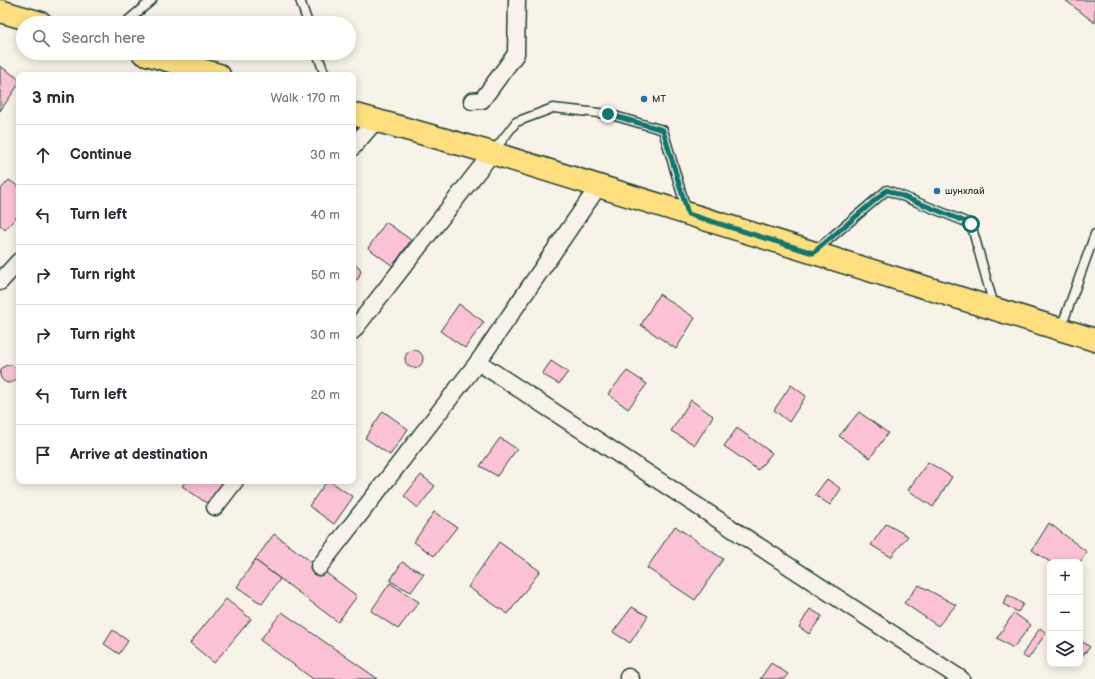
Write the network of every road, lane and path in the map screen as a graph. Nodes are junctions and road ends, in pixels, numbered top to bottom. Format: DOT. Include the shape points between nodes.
graph roads {
  1 [pos="152,0"];
  2 [pos="300,0"];
  3 [pos="517,0"];
  4 [pos="0,11"];
  5 [pos="17,16"];
  6 [pos="133,16"];
  7 [pos="306,16"];
  8 [pos="162,60"];
  9 [pos="320,60"];
  10 [pos="191,71"];
  11 [pos="324,72"];
  12 [pos="472,102"];
  13 [pos="356,115"];
  14 [pos="376,120"];
  15 [pos="356,143"];
  16 [pos="492,154"];
  17 [pos="598,187"];
  18 [pos="688,214"];
  19 [pos="1095,234"];
  20 [pos="813,253"];
  21 [pos="16,264"];
  22 [pos="0,282"];
  23 [pos="994,309"];
  24 [pos="356,327"];
  25 [pos="1060,329"];
  26 [pos="1095,340"];
  27 [pos="478,362"];
  28 [pos="233,484"];
  29 [pos="215,507"];
  30 [pos="319,567"];
  31 [pos="961,679"];
  1 -- 6 [label="lane"];
  2 -- 7 [label="lane"];
  3 -- 12 [label="street" via="516,54 482,100"];
  4 -- 5 [label="main road"];
  8 -- 10 [label="main road"];
  9 -- 11 [label="lane"];
  13 -- 14 [label="main road"];
  14 -- 15 [label="street"];
  14 -- 16 [label="main road"];
  16 -- 17 [label="main road"];
  16 -- 18 [label="lane" via="516,122 553,108 608,114 663,130"];
  16 -- 24 [label="street"];
  17 -- 18 [label="main road"];
  17 -- 27 [label="street"];
  18 -- 20 [label="main road"];
  19 -- 25 [label="lane"];
  20 -- 23 [label="main road"];
  20 -- 23 [label="lane" via="887,190 971,224"];
  21 -- 22 [label="street"];
  23 -- 25 [label="main road"];
  25 -- 26 [label="main road"];
  27 -- 30 [label="street"];
  27 -- 31 [label="street"];
  28 -- 29 [label="street"];
}
